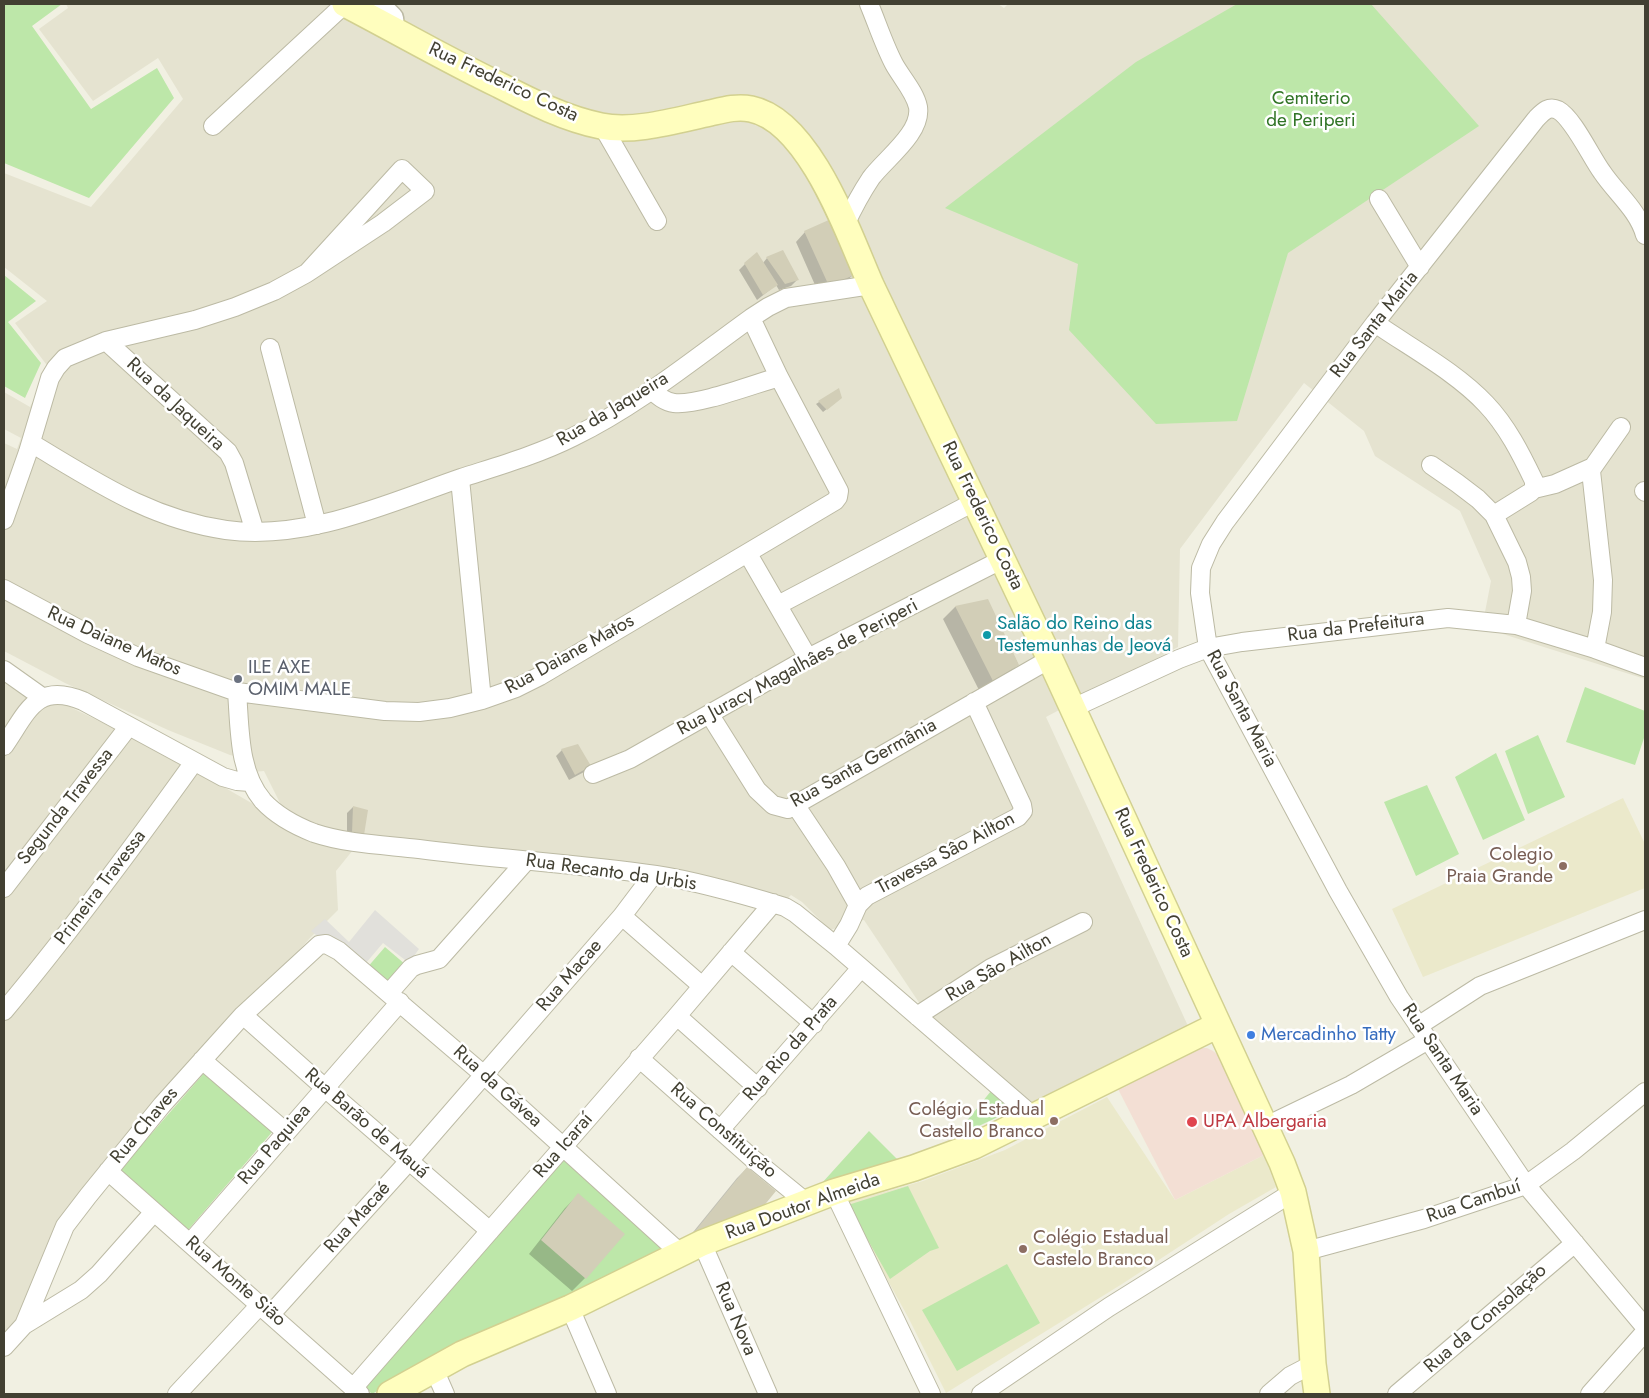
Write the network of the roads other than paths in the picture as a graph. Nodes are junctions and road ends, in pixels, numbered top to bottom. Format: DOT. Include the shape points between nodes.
graph roads {
  1 [pos="345,4"];
  2 [pos="378,4"];
  3 [pos="869,4"];
  4 [pos="393,29"];
  5 [pos="212,126"];
  6 [pos="603,127"];
  7 [pos="1379,199"];
  8 [pos="657,221"];
  9 [pos="845,225"];
  10 [pos="1645,235"];
  11 [pos="1420,267"];
  12 [pos="307,273"];
  13 [pos="871,285"];
  14 [pos="751,318"];
  15 [pos="1375,323"];
  16 [pos="106,341"];
  17 [pos="270,348"];
  18 [pos="779,377"];
  19 [pos="651,390"];
  20 [pos="1621,427"];
  21 [pos="31,443"];
  22 [pos="1431,465"];
  23 [pos="1593,467"];
  24 [pos="460,478"];
  25 [pos="1534,489"];
  26 [pos="974,502"];
  27 [pos="1494,515"];
  28 [pos="4,520"];
  29 [pos="318,525"];
  30 [pos="255,532"];
  31 [pos="748,554"];
  32 [pos="1003,559"];
  33 [pos="4,590"];
  34 [pos="778,605"];
  35 [pos="1516,625"];
  36 [pos="1208,648"];
  37 [pos="1595,649"];
  38 [pos="808,658"];
  39 [pos="1050,660"];
  40 [pos="1645,667"];
  41 [pos="4,670"];
  42 [pos="237,692"];
  43 [pos="41,698"];
  44 [pos="482,700"];
  45 [pos="974,702"];
  46 [pos="1073,708"];
  47 [pos="710,714"];
  48 [pos="129,726"];
  49 [pos="4,746"];
  50 [pos="194,762"];
  51 [pos="593,774"];
  52 [pos="250,782"];
  53 [pos="796,806"];
  54 [pos="526,861"];
  55 [pos="653,875"];
  56 [pos="4,888"];
  57 [pos="773,903"];
  58 [pos="858,905"];
  59 [pos="622,916"];
  60 [pos="1645,920"];
  61 [pos="1083,922"];
  62 [pos="333,946"];
  63 [pos="836,946"];
  64 [pos="731,952"];
  65 [pos="861,968"];
  66 [pos="702,986"];
  67 [pos="395,998"];
  68 [pos="4,1011"];
  69 [pos="243,1016"];
  70 [pos="677,1016"];
  71 [pos="917,1016"];
  72 [pos="814,1024"];
  73 [pos="1218,1024"];
  74 [pos="1418,1026"];
  75 [pos="1428,1040"];
  76 [pos="639,1058"];
  77 [pos="202,1060"];
  78 [pos="484,1075"];
  79 [pos="325,1088"];
  80 [pos="758,1088"];
  81 [pos="1645,1092"];
  82 [pos="1033,1116"];
  83 [pos="1266,1126"];
  84 [pos="720,1130"];
  85 [pos="286,1132"];
  86 [pos="564,1146"];
  87 [pos="409,1161"];
  88 [pos="108,1171"];
  89 [pos="1526,1185"];
  90 [pos="834,1192"];
  91 [pos="1293,1192"];
  92 [pos="807,1203"];
  93 [pos="154,1212"];
  94 [pos="490,1231"];
  95 [pos="190,1242"];
  96 [pos="702,1243"];
  97 [pos="1575,1243"];
  98 [pos="1306,1251"];
  99 [pos="680,1253"];
  100 [pos="570,1308"];
  101 [pos="266,1309"];
  102 [pos="24,1325"];
  103 [pos="1645,1327"];
  104 [pos="1645,1332"];
  105 [pos="4,1347"];
  106 [pos="1313,1364"];
  107 [pos="434,1369"];
  108 [pos="357,1390"];
  109 [pos="178,1394"];
  110 [pos="390,1394"];
  111 [pos="445,1394"];
  112 [pos="607,1394"];
  113 [pos="768,1394"];
  114 [pos="931,1394"];
  115 [pos="981,1394"];
  116 [pos="1269,1394"];
  117 [pos="1317,1394"];
  118 [pos="1397,1394"];
  119 [pos="1590,1394"];
  1 -- 4 [label="main road, Rua Frederico Costa"];
  1 -- 5 [label="street"];
  2 -- 4 [label="street" via="392,18"];
  3 -- 9 [label="street" via="893,62 914,97 918,114 914,127 872,177"];
  4 -- 6 [label="main road, Rua Frederico Costa" via="518,95"];
  6 -- 8 [label="street"];
  6 -- 9 [label="main road, Rua Frederico Costa" via="641,127 734,108 765,114 793,135 807,151"];
  7 -- 11 [label="street"];
  9 -- 13 [label="main road, Rua Frederico Costa"];
  10 -- 11 [label="street, Rua Santa Maria" via="1643,226 1602,173 1570,122 1552,108 1536,119"];
  11 -- 15 [label="street, Rua Santa Maria"];
  12 -- 12 [label="street" via="383,223 425,191 402,169"];
  12 -- 16 [label="street" via="274,291 195,320"];
  13 -- 14 [label="street, Rua da Jaqueira" via="786,298"];
  13 -- 26 [label="main road, Rua Frederico Costa"];
  14 -- 18 [label="street, Rua Daiane Matos"];
  14 -- 19 [label="street, Rua da Jaqueira"];
  15 -- 25 [label="street" via="1461,381 1486,404 1520,453 1534,481"];
  15 -- 36 [label="street, Rua Santa Maria" via="1211,544 1201,568 1200,592"];
  16 -- 21 [label="street" via="65,358 56,368 50,378"];
  16 -- 30 [label="street, Rua da Jaqueira" via="228,452"];
  17 -- 29 [label="street"];
  18 -- 19 [label="street" via="684,403 665,401"];
  18 -- 31 [label="street, Rua Daiane Matos" via="840,494 835,501"];
  19 -- 24 [label="street, Rua da Jaqueira" via="574,437 535,454"];
  20 -- 23 [label="street"];
  21 -- 28 [label="street"];
  21 -- 30 [label="street, Rua da Jaqueira" via="154,512 226,530"];
  22 -- 27 [label="street" via="1478,499"];
  23 -- 25 [label="street" via="1555,484"];
  23 -- 37 [label="street" via="1604,580"];
  24 -- 29 [label="street, Rua da Jaqueira"];
  24 -- 44 [label="street"];
  25 -- 27 [label="street"];
  26 -- 32 [label="main road, Rua Frederico Costa"];
  26 -- 34 [label="street"];
  27 -- 35 [label="street" via="1517,562 1521,578"];
  29 -- 30 [label="street, Rua da Jaqueira"];
  31 -- 34 [label="street"];
  31 -- 44 [label="street, Rua Daiane Matos" via="540,676"];
  32 -- 38 [label="street, Rua Juracy Magalhâes de Periperi"];
  32 -- 39 [label="main road, Rua Frederico Costa"];
  33 -- 42 [label="street, Rua Daiane Matos" via="138,657"];
  34 -- 38 [label="street"];
  35 -- 36 [label="street, Rua da Prefeitura" via="1448,618"];
  35 -- 37 [label="street, Rua da Prefeitura"];
  36 -- 46 [label="street, Rua da Prefeitura"];
  36 -- 74 [label="street, Rua Santa Maria" via="1338,891"];
  37 -- 40 [label="street, Rua da Prefeitura"];
  38 -- 47 [label="street, Rua Juracy Magalhâes de Periperi"];
  39 -- 45 [label="street, Rua Santa Germânia"];
  39 -- 46 [label="main road, Rua Frederico Costa"];
  41 -- 43 [label="street"];
  42 -- 44 [label="street, Rua Daiane Matos" via="385,711 419,712"];
  42 -- 52 [label="street, Rua Recanto da Urbis" via="243,754"];
  43 -- 48 [label="street" via="61,695 76,698"];
  43 -- 49 [label="street" via="33,704"];
  45 -- 53 [label="street, Rua Santa Germânia"];
  45 -- 58 [label="street, Travessa Sâo Ailton" via="1023,811 1018,817 875,892"];
  46 -- 73 [label="main road, Rua Frederico Costa"];
  47 -- 51 [label="street, Rua Juracy Magalhâes de Periperi" via="630,759"];
  47 -- 53 [label="street, Rua Santa Germânia" via="762,795 781,808"];
  48 -- 50 [label="street"];
  48 -- 56 [label="street, Segunda Travessa"];
  50 -- 52 [label="street" via="230,780"];
  50 -- 68 [label="street, Primeira Travessa" via="145,831"];
  52 -- 54 [label="street, Rua Recanto da Urbis" via="276,813 302,828 323,835"];
  53 -- 58 [label="street"];
  54 -- 55 [label="street, Rua Recanto da Urbis"];
  54 -- 67 [label="street, Rua Paquiea" via="439,959 411,968"];
  55 -- 57 [label="street, Rua Recanto da Urbis"];
  55 -- 59 [label="street, Rua Macae"];
  57 -- 63 [label="street, Rua Recanto da Urbis" via="785,906"];
  57 -- 64 [label="street, Rua Icaraí"];
  58 -- 63 [label="street, Travessa Sâo Ailton"];
  59 -- 66 [label="street"];
  59 -- 78 [label="street, Rua Macae"];
  60 -- 74 [label="street" via="1480,986"];
  61 -- 71 [label="street, Rua Sâo Ailton" via="991,968"];
  62 -- 67 [label="street, Rua da Gávea"];
  62 -- 69 [label="street, Rua Chaves" via="319,945"];
  63 -- 65 [label="street, Rua Recanto da Urbis"];
  64 -- 66 [label="street, Rua Icaraí"];
  64 -- 72 [label="street"];
  65 -- 71 [label="street, Rua Recanto da Urbis"];
  65 -- 72 [label="street, Rua Rio da Prata"];
  66 -- 70 [label="street, Rua Icaraí"];
  67 -- 78 [label="street, Rua da Gávea"];
  67 -- 79 [label="street, Rua Paquiea"];
  69 -- 77 [label="street, Rua Chaves"];
  69 -- 79 [label="street, Rua Barão de Mauá"];
  70 -- 76 [label="street, Rua Icaraí"];
  70 -- 80 [label="street"];
  71 -- 82 [label="street, Rua Recanto da Urbis"];
  72 -- 80 [label="street, Rua Rio da Prata"];
  73 -- 82 [label="main road, Rua Doutor Almeida"];
  73 -- 83 [label="main road, Rua Frederico Costa"];
  74 -- 75 [label="street, Rua Santa Maria"];
  75 -- 83 [label="street" via="1351,1085"];
  75 -- 89 [label="street, Rua Santa Maria"];
  76 -- 84 [label="street, Rua Constituição"];
  76 -- 86 [label="street, Rua Icaraí"];
  77 -- 85 [label="street"];
  77 -- 88 [label="street, Rua Chaves"];
  78 -- 86 [label="street, Rua da Gávea"];
  78 -- 87 [label="street, Rua Macaé"];
  79 -- 85 [label="street, Rua Paquiea"];
  79 -- 87 [label="street, Rua Barão de Mauá"];
  80 -- 84 [label="street, Rua Rio da Prata"];
  81 -- 89 [label="street, Rua Cambuí"];
  82 -- 90 [label="main road, Rua Doutor Almeida" via="974,1146 906,1171"];
  83 -- 91 [label="main road, Rua Frederico Costa"];
  84 -- 92 [label="street, Rua Constituição"];
  85 -- 95 [label="street, Rua Paquiea"];
  86 -- 94 [label="street, Rua Icaraí"];
  86 -- 99 [label="street, Rua da Gávea"];
  87 -- 94 [label="street, Rua Barão de Mauá"];
  87 -- 101 [label="street, Rua Macaé"];
  88 -- 93 [label="street, Rua Monte Sião"];
  88 -- 102 [label="street, Rua Chaves" via="65,1226"];
  89 -- 97 [label="street, Rua Santa Maria"];
  89 -- 98 [label="street, Rua Cambuí" via="1424,1219"];
  90 -- 92 [label="main road, Rua Doutor Almeida"];
  90 -- 114 [label="street"];
  91 -- 98 [label="main road, Rua Frederico Costa"];
  91 -- 115 [label="street" via="1109,1307"];
  92 -- 96 [label="main road, Rua Doutor Almeida"];
  93 -- 95 [label="street, Rua Monte Sião"];
  93 -- 102 [label="street" via="81,1290"];
  94 -- 108 [label="street, Rua Icaraí"];
  95 -- 101 [label="street, Rua Monte Sião"];
  96 -- 99 [label="main road, Rua Doutor Almeida"];
  96 -- 113 [label="street, Rua Nova"];
  97 -- 103 [label="street, Rua Santa Maria"];
  97 -- 118 [label="street, Rua da Consolação"];
  98 -- 106 [label="main road, Rua Frederico Costa"];
  99 -- 100 [label="main road, Rua Doutor Almeida"];
  100 -- 107 [label="main road, Rua Doutor Almeida"];
  100 -- 112 [label="street"];
  101 -- 108 [label="street, Rua Monte Sião"];
  101 -- 109 [label="street, Rua Macaé"];
  102 -- 105 [label="street, Rua Chaves"];
  104 -- 119 [label="street"];
  106 -- 116 [label="street" via="1290,1376"];
  106 -- 117 [label="main road, Rua Frederico Costa"];
  107 -- 110 [label="main road, Rua Doutor Almeida"];
  107 -- 111 [label="street"];
}
